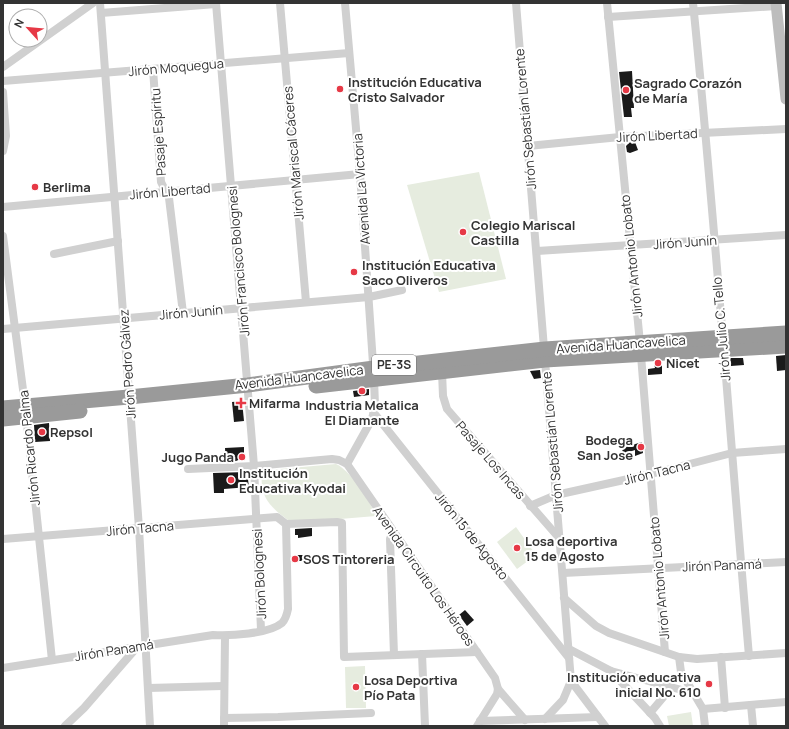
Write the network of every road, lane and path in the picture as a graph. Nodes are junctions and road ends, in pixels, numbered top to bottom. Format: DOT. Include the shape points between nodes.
graph roads {
  1 [pos="93,3"];
  2 [pos="100,3"];
  3 [pos="280,3"];
  4 [pos="344,3"];
  5 [pos="516,3"];
  6 [pos="607,3"];
  7 [pos="693,3"];
  8 [pos="216,4"];
  9 [pos="776,5"];
  10 [pos="694,12"];
  11 [pos="101,13"];
  12 [pos="608,18"];
  13 [pos="349,53"];
  14 [pos="285,58"];
  15 [pos="221,63"];
  16 [pos="3,67"];
  17 [pos="153,69"];
  18 [pos="105,72"];
  19 [pos="3,80"];
  20 [pos="3,92"];
  21 [pos="786,99"];
  22 [pos="786,129"];
  23 [pos="706,133"];
  24 [pos="620,137"];
  25 [pos="528,146"];
  26 [pos="3,151"];
  27 [pos="360,174"];
  28 [pos="296,180"];
  29 [pos="231,186"];
  30 [pos="165,192"];
  31 [pos="114,196"];
  32 [pos="3,207"];
  33 [pos="786,235"];
  34 [pos="3,236"];
  35 [pos="714,240"];
  36 [pos="118,242"];
  37 [pos="630,245"];
  38 [pos="537,251"];
  39 [pos="54,254"];
  40 [pos="402,290"];
  41 [pos="369,296"];
  42 [pos="306,302"];
  43 [pos="241,308"];
  44 [pos="183,313"];
  45 [pos="123,318"];
  46 [pos="15,328"];
  47 [pos="3,329"];
  48 [pos="786,333"];
  49 [pos="722,343"];
  50 [pos="786,346"];
  51 [pos="640,348"];
  52 [pos="545,354"];
  53 [pos="442,372"];
  54 [pos="374,373"];
  55 [pos="248,389"];
  56 [pos="129,402"];
  57 [pos="3,408"];
  58 [pos="25,411"];
  59 [pos="374,414"];
  60 [pos="3,419"];
  61 [pos="786,449"];
  62 [pos="732,453"];
  63 [pos="347,464"];
  64 [pos="254,466"];
  65 [pos="188,469"];
  66 [pos="651,474"];
  67 [pos="556,495"];
  68 [pos="530,506"];
  69 [pos="256,519"];
  70 [pos="286,524"];
  71 [pos="139,528"];
  72 [pos="39,536"];
  73 [pos="3,539"];
  74 [pos="390,539"];
  75 [pos="560,539"];
  76 [pos="786,562"];
  77 [pos="742,564"];
  78 [pos="659,567"];
  79 [pos="563,573"];
  80 [pos="564,598"];
  81 [pos="262,630"];
  82 [pos="225,636"];
  83 [pos="142,646"];
  84 [pos="569,649"];
  85 [pos="477,652"];
  86 [pos="665,652"];
  87 [pos="786,653"];
  88 [pos="422,654"];
  89 [pos="394,655"];
  90 [pos="749,656"];
  91 [pos="679,657"];
  92 [pos="721,657"];
  93 [pos="570,659"];
  94 [pos="52,660"];
  95 [pos="3,668"];
  96 [pos="611,671"];
  97 [pos="571,682"];
  98 [pos="223,686"];
  99 [pos="148,688"];
  100 [pos="671,688"];
  101 [pos="498,689"];
  102 [pos="693,693"];
  103 [pos="786,702"];
  104 [pos="751,705"];
  105 [pos="725,708"];
  106 [pos="703,710"];
  107 [pos="372,713"];
  108 [pos="650,713"];
  109 [pos="598,717"];
  110 [pos="545,719"];
  111 [pos="525,720"];
  112 [pos="224,722"];
  113 [pos="478,723"];
  114 [pos="65,726"];
  115 [pos="150,726"];
  116 [pos="425,726"];
  117 [pos="605,726"];
  118 [pos="660,726"];
  119 [pos="705,726"];
  120 [pos="753,726"];
  1 -- 16 [label="street"];
  2 -- 11 [label="street, Jirón Pedro Gálvez"];
  3 -- 14 [label="street, Jirón Mariscal Cáceres"];
  4 -- 13 [label="street, Avenida La Victoria"];
  5 -- 25 [label="street, Jirón Sebastián Lorente"];
  6 -- 12 [label="street, Jirón Antonio Lobato"];
  7 -- 10 [label="street, Jirón Julio C. Tello"];
  8 -- 11 [label="street"];
  8 -- 15 [label="street, Jirón Francisco Bolognesi"];
  9 -- 10 [label="street"];
  9 -- 21 [label="street"];
  10 -- 12 [label="street"];
  10 -- 23 [label="street, Jirón Julio C. Tello"];
  11 -- 18 [label="street, Jirón Pedro Gálvez"];
  12 -- 24 [label="street, Jirón Antonio Lobato"];
  13 -- 14 [label="street, Jirón Moquegua"];
  13 -- 27 [label="street, Avenida La Victoria"];
  14 -- 15 [label="street, Jirón Moquegua"];
  14 -- 28 [label="street, Jirón Mariscal Cáceres"];
  15 -- 17 [label="street, Jirón Moquegua"];
  15 -- 29 [label="street, Jirón Francisco Bolognesi"];
  17 -- 18 [label="street, Jirón Moquegua"];
  17 -- 30 [label="street, Pasaje Espíritu" via="161,182"];
  18 -- 19 [label="street, Jirón Moquegua"];
  18 -- 31 [label="street, Jirón Pedro Gálvez"];
  20 -- 26 [label="street" via="6,117"];
  22 -- 23 [label="street, Jirón Libertad"];
  23 -- 24 [label="street, Jirón Libertad"];
  23 -- 35 [label="street, Jirón Julio C. Tello"];
  24 -- 25 [label="street, Jirón Libertad"];
  24 -- 37 [label="street, Jirón Antonio Lobato"];
  25 -- 38 [label="street, Jirón Sebastián Lorente"];
  27 -- 28 [label="street, Jirón Libertad"];
  27 -- 41 [label="street, Avenida La Victoria"];
  28 -- 29 [label="street, Jirón Libertad"];
  28 -- 42 [label="street, Jirón Mariscal Cáceres"];
  29 -- 30 [label="street, Jirón Libertad"];
  29 -- 43 [label="street, Jirón Francisco Bolognesi"];
  30 -- 31 [label="street, Jirón Libertad"];
  30 -- 44 [label="street, Pasaje Espíritu" via="169,198"];
  31 -- 32 [label="street, Jirón Libertad"];
  31 -- 36 [label="street, Jirón Pedro Gálvez"];
  33 -- 35 [label="street, Jirón Junín"];
  34 -- 46 [label="street, Jirón Ricardo Palma"];
  35 -- 37 [label="street, Jirón Junín"];
  35 -- 49 [label="street, Jirón Julio C. Tello"];
  36 -- 39 [label="street"];
  36 -- 45 [label="street, Jirón Pedro Gálvez"];
  37 -- 38 [label="street, Jirón Junín"];
  37 -- 51 [label="street, Jirón Antonio Lobato"];
  38 -- 52 [label="street, Jirón Sebastián Lorente"];
  40 -- 41 [label="street, Jirón Junín"];
  41 -- 42 [label="street, Jirón Junín"];
  41 -- 54 [label="street, Avenida La Victoria"];
  42 -- 43 [label="street, Jirón Junín"];
  43 -- 44 [label="street, Jirón Junín"];
  43 -- 55 [label="street, Jirón Francisco Bolognesi"];
  44 -- 45 [label="street, Jirón Junín"];
  45 -- 46 [label="street, Jirón Junín"];
  45 -- 56 [label="street, Jirón Pedro Gálvez"];
  46 -- 47 [label="street, Jirón Junín"];
  46 -- 58 [label="street, Jirón Ricardo Palma"];
  48 -- 49 [label="highway, Avenida Huancavelica / PE-3S"];
  49 -- 50 [label="highway, Avenida Huancavelica / PE-3S"];
  49 -- 51 [label="highway, Avenida Huancavelica / PE-3S"];
  49 -- 62 [label="street, Jirón Julio C. Tello"];
  51 -- 52 [label="highway, Avenida Huancavelica / PE-3S"];
  51 -- 66 [label="street, Jirón Antonio Lobato"];
  52 -- 53 [label="highway, Avenida Huancavelica / PE-3S"];
  52 -- 54 [label="highway, Avenida Huancavelica / PE-3S"];
  52 -- 67 [label="street, Jirón Sebastián Lorente"];
  53 -- 54 [label="highway, Avenida Huancavelica / PE-3S"];
  53 -- 68 [label="street, Pasaje Los Incas" via="447,409"];
  54 -- 55 [label="highway, Avenida Huancavelica / PE-3S"];
  54 -- 59 [label="street, Avenida La Victoria"];
  55 -- 56 [label="highway, Avenida Huancavelica / PE-3S"];
  55 -- 64 [label="street, Jirón Francisco Bolognesi"];
  56 -- 58 [label="highway, Avenida Huancavelica / PE-3S"];
  56 -- 71 [label="street, Jirón Pedro Gálvez"];
  57 -- 58 [label="highway, Avenida Huancavelica / PE-3S"];
  58 -- 60 [label="highway, Avenida Huancavelica / PE-3S"];
  58 -- 72 [label="street, Jirón Ricardo Palma"];
  59 -- 63 [label="street, Avenida La Victoria"];
  59 -- 93 [label="street, Jirón 15 de Agosto"];
  61 -- 62 [label="street, Jirón Tacna"];
  62 -- 66 [label="street, Jirón Tacna"];
  62 -- 77 [label="street, Jirón Julio C. Tello"];
  63 -- 64 [label="street" via="332,459"];
  63 -- 85 [label="street, Avenida Circuito Los Héroes"];
  64 -- 65 [label="street"];
  64 -- 69 [label="street, Jirón Francisco Bolognesi"];
  66 -- 67 [label="street, Jirón Tacna"];
  66 -- 78 [label="street, Jirón Antonio Lobato"];
  67 -- 68 [label="street, Jirón Tacna"];
  67 -- 75 [label="street, Jirón Sebastián Lorente"];
  68 -- 75 [label="street, Pasaje Los Incas"];
  69 -- 70 [label="street, Jirón Tacna" via="277,517"];
  69 -- 71 [label="street, Jirón Tacna"];
  69 -- 81 [label="street, Jirón Bolognesi"];
  70 -- 81 [label="street, Jirón Panamá" via="287,614 282,623"];
  70 -- 89 [label="street" via="342,524 344,657"];
  71 -- 72 [label="street, Jirón Tacna"];
  71 -- 83 [label="street, Jirón Pedro Gálvez"];
  72 -- 73 [label="street, Jirón Tacna"];
  72 -- 94 [label="street, Jirón Ricardo Palma"];
  74 -- 89 [label="street"];
  75 -- 79 [label="street, Jirón Sebastián Lorente"];
  76 -- 77 [label="street, Jirón Panamá"];
  77 -- 78 [label="street, Jirón Panamá"];
  77 -- 90 [label="street, Jirón Julio C. Tello"];
  78 -- 79 [label="street, Jirón Panamá"];
  78 -- 86 [label="street, Jirón Antonio Lobato"];
  79 -- 80 [label="street, Jirón Sebastián Lorente"];
  80 -- 84 [label="street, Jirón Sebastián Lorente"];
  80 -- 86 [label="street" via="596,626 609,633"];
  81 -- 82 [label="street, Jirón Panamá"];
  82 -- 83 [label="street, Jirón Panamá" via="213,635"];
  82 -- 98 [label="street"];
  83 -- 94 [label="street, Jirón Panamá"];
  83 -- 99 [label="street, Jirón Pedro Gálvez"];
  83 -- 114 [label="street"];
  84 -- 93 [label="street, Jirón Sebastián Lorente"];
  84 -- 96 [label="street"];
  85 -- 88 [label="street"];
  85 -- 101 [label="street, Avenida Circuito Los Héroes" via="495,678"];
  86 -- 91 [label="street"];
  87 -- 90 [label="street"];
  88 -- 89 [label="street"];
  88 -- 116 [label="street"];
  90 -- 92 [label="street"];
  91 -- 92 [label="street"];
  91 -- 102 [label="street" via="681,672"];
  92 -- 105 [label="street"];
  93 -- 97 [label="street, Jirón Sebastián Lorente"];
  94 -- 95 [label="street, Jirón Panamá"];
  96 -- 100 [label="street"];
  96 -- 108 [label="street"];
  97 -- 109 [label="street"];
  97 -- 110 [label="street" via="563,700"];
  98 -- 99 [label="street"];
  98 -- 112 [label="street"];
  99 -- 115 [label="street, Jirón Pedro Gálvez"];
  100 -- 102 [label="street"];
  100 -- 108 [label="street"];
  101 -- 111 [label="street, Avenida Circuito Los Héroes"];
  101 -- 113 [label="street"];
  102 -- 106 [label="street"];
  103 -- 104 [label="street"];
  104 -- 105 [label="street"];
  104 -- 120 [label="street"];
  105 -- 106 [label="street"];
  106 -- 119 [label="street"];
  107 -- 112 [label="street"];
  108 -- 118 [label="street"];
  109 -- 110 [label="street"];
  109 -- 117 [label="street"];
  110 -- 111 [label="street"];
  111 -- 113 [label="street"];
}
